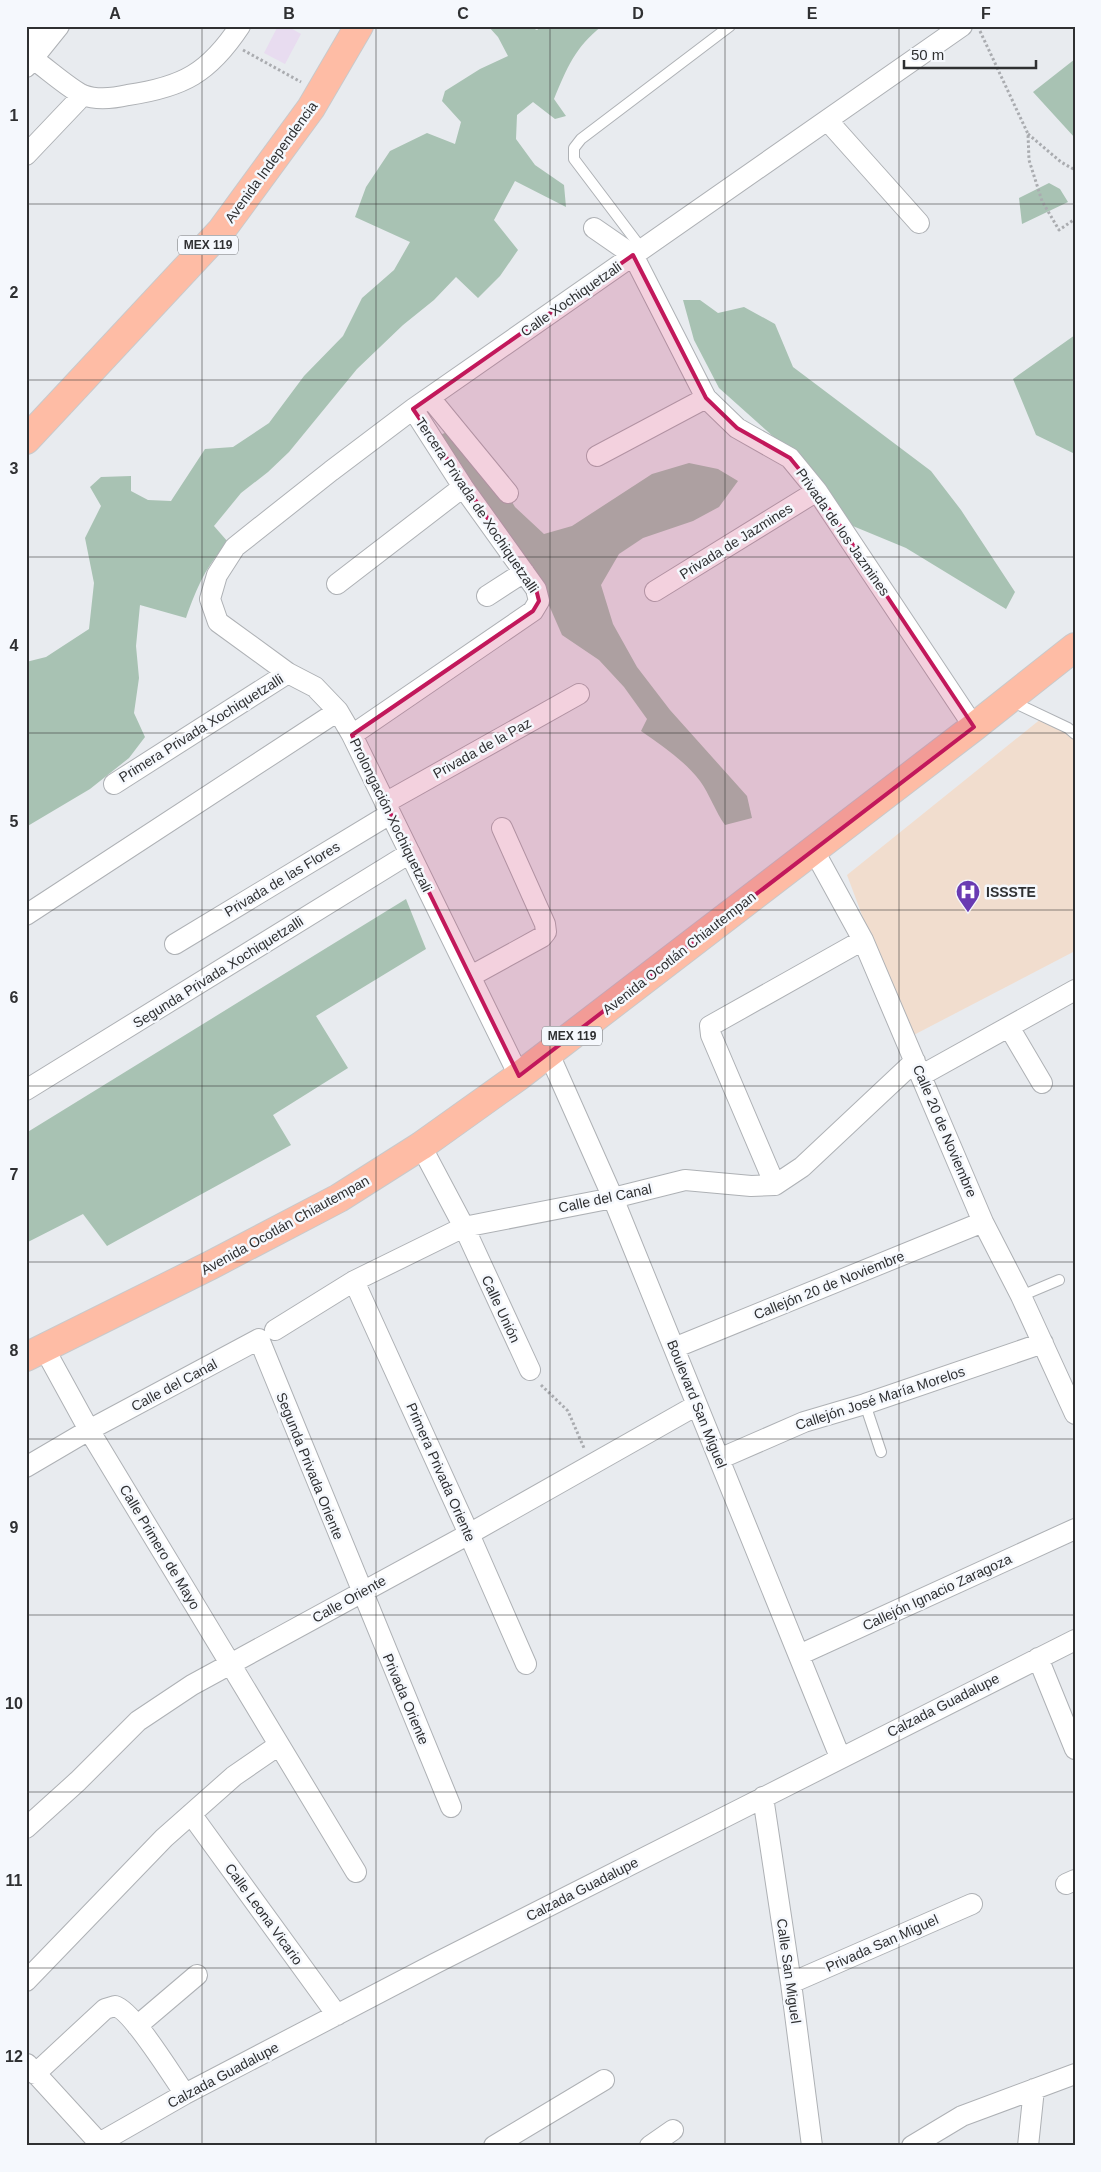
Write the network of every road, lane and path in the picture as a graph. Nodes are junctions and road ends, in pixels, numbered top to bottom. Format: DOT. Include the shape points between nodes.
graph roads {
  1 [pos="36,26"];
  2 [pos="59,26"];
  3 [pos="342,26"];
  4 [pos="359,26"];
  5 [pos="730,26"];
  6 [pos="962,26"];
  7 [pos="978,26"];
  8 [pos="235,34"];
  9 [pos="30,63"];
  10 [pos="306,85"];
  11 [pos="83,95"];
  12 [pos="827,120"];
  13 [pos="1028,134"];
  14 [pos="26,155"];
  15 [pos="1075,170"];
  16 [pos="1075,220"];
  17 [pos="919,222"];
  18 [pos="594,228"];
  19 [pos="638,252"];
  20 [pos="430,398"];
  21 [pos="706,398"];
  22 [pos="413,409"];
  23 [pos="26,417"];
  24 [pos="26,440"];
  25 [pos="597,456"];
  26 [pos="463,487"];
  27 [pos="817,491"];
  28 [pos="508,493"];
  29 [pos="524,572"];
  30 [pos="337,584"];
  31 [pos="655,591"];
  32 [pos="487,596"];
  33 [pos="210,599"];
  34 [pos="1075,647"];
  35 [pos="288,673"];
  36 [pos="579,694"];
  37 [pos="1008,699"];
  38 [pos="338,711"];
  39 [pos="974,727"];
  40 [pos="1075,734"];
  41 [pos="352,735"];
  42 [pos="114,784"];
  43 [pos="387,808"];
  44 [pos="502,828"];
  45 [pos="814,849"];
  46 [pos="410,853"];
  47 [pos="26,915"];
  48 [pos="863,940"];
  49 [pos="174,944"];
  50 [pos="471,976"];
  51 [pos="1075,990"];
  52 [pos="1009,1027"];
  53 [pos="549,1054"];
  54 [pos="918,1068"];
  55 [pos="519,1076"];
  56 [pos="1042,1083"];
  57 [pos="26,1090"];
  58 [pos="421,1146"];
  59 [pos="775,1185"];
  60 [pos="613,1198"];
  61 [pos="983,1222"];
  62 [pos="464,1227"];
  63 [pos="1059,1280"];
  64 [pos="354,1281"];
  65 [pos="1021,1296"];
  66 [pos="267,1334"];
  67 [pos="1043,1343"];
  68 [pos="674,1348"];
  69 [pos="35,1352"];
  70 [pos="530,1370"];
  71 [pos="697,1404"];
  72 [pos="865,1404"];
  73 [pos="1075,1414"];
  74 [pos="89,1430"];
  75 [pos="881,1452"];
  76 [pos="719,1459"];
  77 [pos="590,1464"];
  78 [pos="26,1467"];
  79 [pos="1075,1528"];
  80 [pos="469,1534"];
  81 [pos="362,1592"];
  82 [pos="1075,1640"];
  83 [pos="799,1655"];
  84 [pos="1038,1658"];
  85 [pos="231,1664"];
  86 [pos="526,1664"];
  87 [pos="279,1744"];
  88 [pos="1075,1749"];
  89 [pos="840,1757"];
  90 [pos="763,1797"];
  91 [pos="451,1807"];
  92 [pos="191,1814"];
  93 [pos="26,1828"];
  94 [pos="356,1872"];
  95 [pos="972,1904"];
  96 [pos="197,1976"];
  97 [pos="26,1981"];
  98 [pos="791,1983"];
  99 [pos="337,2015"];
  100 [pos="137,2026"];
  101 [pos="31,2069"];
  102 [pos="1075,2074"];
  103 [pos="604,2080"];
  104 [pos="1034,2089"];
  105 [pos="184,2094"];
  106 [pos="673,2130"];
  107 [pos="98,2145"];
  108 [pos="494,2146"];
  109 [pos="650,2146"];
  110 [pos="812,2146"];
  111 [pos="912,2146"];
  112 [pos="1028,2146"];
  1 -- 9 [label="street"];
  2 -- 9 [label="street"];
  3 -- 10 [label="main road, Avenida Independencia / MEX 119"];
  4 -- 24 [label="main road, Avenida Independencia / MEX 119" via="311,108 221,231"];
  5 -- 19 [label="lane" via="581,139 574,148 574,159"];
  6 -- 12 [label="street, Calle Xochiquetzali"];
  7 -- 13 [label="path"];
  8 -- 10 [label="path"];
  8 -- 11 [label="street" via="213,61 181,83 111,98"];
  9 -- 11 [label="street"];
  10 -- 23 [label="main road, Avenida Independencia / MEX 119" via="206,222 115,326"];
  11 -- 14 [label="street"];
  12 -- 17 [label="street"];
  12 -- 19 [label="street, Calle Xochiquetzali"];
  13 -- 15 [label="path"];
  13 -- 16 [label="path" via="1029,160 1042,201 1059,230"];
  18 -- 19 [label="street"];
  19 -- 20 [label="street, Calle Xochiquetzali"];
  19 -- 21 [label="street, Privada de los Jazmines"];
  20 -- 22 [label="street, Calle Xochiquetzali"];
  20 -- 28 [label="street"];
  21 -- 25 [label="street"];
  21 -- 27 [label="street, Privada de los Jazmines" via="737,428 790,458"];
  22 -- 26 [label="street, Tercera Privada de Xochiquetzalli"];
  22 -- 33 [label="street, Calle Xochiquetzali" via="235,547 217,575"];
  26 -- 29 [label="street, Tercera Privada de Xochiquetzalli"];
  26 -- 30 [label="street"];
  27 -- 31 [label="street, Privada de Jazmines"];
  27 -- 39 [label="street, Privada de los Jazmines"];
  29 -- 32 [label="street"];
  29 -- 41 [label="street, Tercera Privada de Xochiquetzalli" via="536,589 539,601 533,611"];
  33 -- 35 [label="street, Prolongación Xochiquetzali" via="218,622"];
  34 -- 37 [label="main road, Avenida Ocotlán Chiautempan / MEX 119"];
  35 -- 38 [label="street, Prolongación Xochiquetzali" via="315,687"];
  35 -- 42 [label="street, Primera Privada Xochiquetzalli"];
  36 -- 43 [label="street, Privada de la Paz"];
  37 -- 39 [label="main road, Avenida Ocotlán Chiautempan / MEX 119"];
  37 -- 40 [label="lane"];
  38 -- 41 [label="street, Prolongación Xochiquetzali"];
  38 -- 47 [label="street"];
  39 -- 45 [label="main road, Avenida Ocotlán Chiautempan / MEX 119"];
  41 -- 43 [label="street, Prolongación Xochiquetzali"];
  43 -- 46 [label="street, Prolongación Xochiquetzali"];
  43 -- 49 [label="street, Privada de las Flores"];
  44 -- 50 [label="street" via="546,932"];
  45 -- 48 [label="street, Calle 20 de Noviembre"];
  45 -- 53 [label="main road, Avenida Ocotlán Chiautempan / MEX 119"];
  46 -- 50 [label="street, Prolongación Xochiquetzali"];
  46 -- 57 [label="street, Segunda Privada Xochiquetzalli"];
  48 -- 54 [label="street, Calle 20 de Noviembre"];
  48 -- 59 [label="street" via="710,1026"];
  50 -- 55 [label="street, Prolongación Xochiquetzali"];
  51 -- 52 [label="street"];
  52 -- 54 [label="street"];
  52 -- 56 [label="street"];
  53 -- 55 [label="main road, Avenida Ocotlán Chiautempan / MEX 119"];
  53 -- 60 [label="street, Boulevard San Miguel"];
  54 -- 59 [label="street" via="802,1167"];
  54 -- 61 [label="street, Calle 20 de Noviembre"];
  55 -- 58 [label="main road, Avenida Ocotlán Chiautempan / MEX 119"];
  58 -- 62 [label="street, Calle Unión"];
  58 -- 69 [label="main road, Avenida Ocotlán Chiautempan / MEX 119" via="340,1198"];
  59 -- 60 [label="street, Calle del Canal" via="684,1180"];
  60 -- 62 [label="street, Calle del Canal"];
  60 -- 68 [label="street, Boulevard San Miguel"];
  61 -- 65 [label="street, Calle 20 de Noviembre"];
  61 -- 68 [label="street, Callejón 20 de Noviembre"];
  62 -- 64 [label="street, Calle del Canal"];
  62 -- 70 [label="street, Calle Unión"];
  63 -- 65 [label="lane"];
  64 -- 66 [label="street, Calle del Canal"];
  64 -- 80 [label="street, Primera Privada Oriente"];
  65 -- 67 [label="street, Calle 20 de Noviembre"];
  66 -- 74 [label="street, Calle del Canal"];
  66 -- 81 [label="street, Segunda Privada Oriente"];
  67 -- 72 [label="street, Callejón José María Morelos"];
  67 -- 73 [label="street, Calle 20 de Noviembre"];
  68 -- 71 [label="street, Boulevard San Miguel"];
  69 -- 74 [label="street, Calle Primero de Mayo"];
  70 -- 77 [label="path" via="543,1388 568,1411"];
  71 -- 76 [label="street, Boulevard San Miguel"];
  71 -- 77 [label="street, Calle Oriente"];
  72 -- 75 [label="lane"];
  72 -- 76 [label="street, Callejón José María Morelos" via="804,1422"];
  74 -- 78 [label="street, Calle del Canal"];
  74 -- 85 [label="street, Calle Primero de Mayo"];
  76 -- 83 [label="street, Boulevard San Miguel"];
  77 -- 80 [label="street, Calle Oriente"];
  79 -- 83 [label="street, Callejón Ignacio Zaragoza"];
  80 -- 81 [label="street, Calle Oriente"];
  80 -- 86 [label="street, Primera Privada Oriente"];
  81 -- 85 [label="street, Calle Oriente"];
  81 -- 91 [label="street, Privada Oriente"];
  82 -- 84 [label="street, Calzada Guadalupe"];
  83 -- 89 [label="street, Boulevard San Miguel"];
  84 -- 88 [label="street"];
  84 -- 89 [label="street, Calzada Guadalupe"];
  85 -- 87 [label="street, Calle Primero de Mayo"];
  85 -- 93 [label="street, Calle Oriente" via="138,1721"];
  87 -- 92 [label="street" via="234,1776"];
  87 -- 94 [label="street, Calle Primero de Mayo"];
  89 -- 90 [label="street, Calzada Guadalupe"];
  90 -- 98 [label="street, Calle San Miguel"];
  90 -- 99 [label="street, Calzada Guadalupe"];
  92 -- 97 [label="street"];
  92 -- 99 [label="street, Calle Leona Vicario"];
  95 -- 98 [label="street, Privada San Miguel"];
  96 -- 100 [label="street"];
  98 -- 110 [label="street, Calle San Miguel"];
  99 -- 105 [label="street, Calzada Guadalupe"];
  100 -- 101 [label="street" via="115,2006 105,2009"];
  100 -- 105 [label="street"];
  101 -- 107 [label="street"];
  102 -- 104 [label="street"];
  103 -- 108 [label="street"];
  104 -- 111 [label="street" via="962,2116"];
  104 -- 112 [label="street"];
  105 -- 107 [label="street, Calzada Guadalupe"];
  106 -- 109 [label="street"];
}
